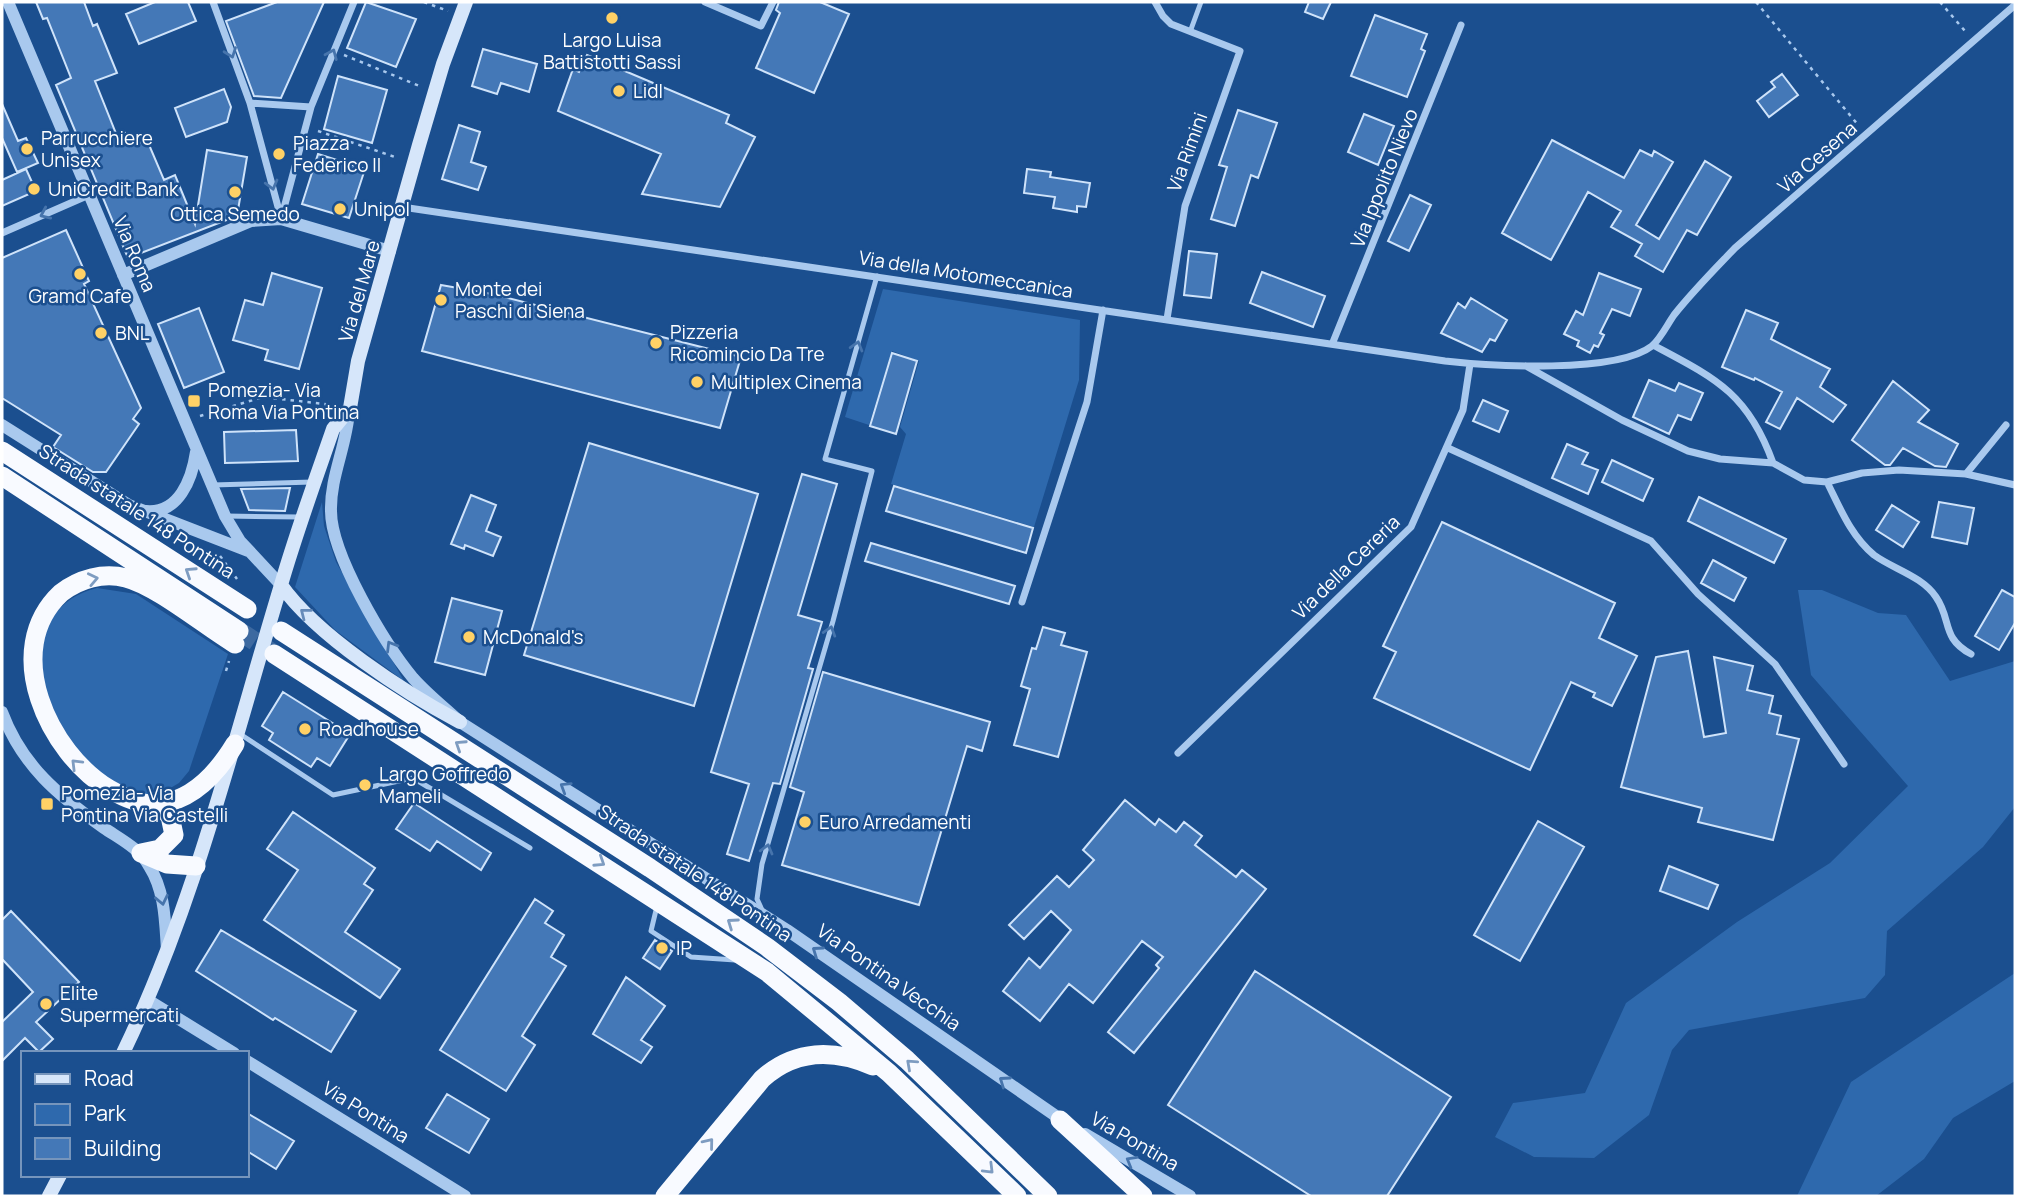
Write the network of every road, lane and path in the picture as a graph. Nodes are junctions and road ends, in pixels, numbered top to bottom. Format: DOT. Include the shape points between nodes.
graph roads {
  1 [pos="8,2"];
  2 [pos="213,2"];
  3 [pos="354,2"];
  4 [pos="424,2"];
  5 [pos="466,2"];
  6 [pos="705,2"];
  7 [pos="773,2"];
  8 [pos="1155,2"];
  9 [pos="1201,2"];
  10 [pos="1756,2"];
  11 [pos="1940,2"];
  12 [pos="2015,5"];
  13 [pos="461,17"];
  14 [pos="1461,25"];
  15 [pos="1190,32"];
  16 [pos="1974,41"];
  17 [pos="334,51"];
  18 [pos="435,92"];
  19 [pos="250,103"];
  20 [pos="311,107"];
  21 [pos="305,127"];
  22 [pos="1866,134"];
  23 [pos="414,164"];
  24 [pos="89,195"];
  25 [pos="402,207"];
  26 [pos="281,219"];
  27 [pos="2,233"];
  28 [pos="390,251"];
  29 [pos="123,275"];
  30 [pos="877,276"];
  31 [pos="1103,310"];
  32 [pos="1167,319"];
  33 [pos="1333,342"];
  34 [pos="1653,345"];
  35 [pos="1470,364"];
  36 [pos="1525,366"];
  37 [pos="350,410"];
  38 [pos="184,422"];
  39 [pos="2,425"];
  40 [pos="2006,425"];
  41 [pos="1448,448"];
  42 [pos="2,451"];
  43 [pos="196,452"];
  44 [pos="1773,463"];
  45 [pos="1966,474"];
  46 [pos="2,476"];
  47 [pos="315,482"];
  48 [pos="1827,482"];
  49 [pos="211,485"];
  50 [pos="2015,485"];
  51 [pos="129,505"];
  52 [pos="225,516"];
  53 [pos="303,517"];
  54 [pos="248,551"];
  55 [pos="281,585"];
  56 [pos="1022,602"];
  57 [pos="247,609"];
  58 [pos="281,631"];
  59 [pos="1971,654"];
  60 [pos="273,658"];
  61 [pos="2,712"];
  62 [pos="460,722"];
  63 [pos="237,739"];
  64 [pos="1178,753"];
  65 [pos="1844,764"];
  66 [pos="157,804"];
  67 [pos="530,848"];
  68 [pos="141,853"];
  69 [pos="196,866"];
  70 [pos="659,900"];
  71 [pos="764,915"];
  72 [pos="167,951"];
  73 [pos="751,961"];
  74 [pos="149,999"];
  75 [pos="123,1051"];
  76 [pos="231,1051"];
  77 [pos="248,1062"];
  78 [pos="889,1073"];
  79 [pos="1060,1120"];
  80 [pos="59,1177"];
  81 [pos="49,1196"];
  82 [pos="465,1196"];
  83 [pos="665,1196"];
  84 [pos="1017,1196"];
  85 [pos="1048,1196"];
  86 [pos="1143,1196"];
  87 [pos="1189,1196"];
  1 -- 24 [label="street, Via Roma"];
  2 -- 19 [label="street, one-way"];
  3 -- 17 [label="street"];
  4 -- 13 [label="path"];
  5 -- 13 [label="main road, Via del Mare"];
  6 -- 7 [label="street" via="761,26"];
  8 -- 15 [label="street, Via Rimini" via="1165,19"];
  9 -- 15 [label="lane"];
  10 -- 22 [label="path"];
  11 -- 16 [label="path"];
  12 -- 16 [label="street, Via Cesena"];
  13 -- 18 [label="main road, Via del Mare"];
  14 -- 33 [label="street, Via Ippolito Nievo"];
  15 -- 32 [label="street, Via Rimini" via="1240,51 1182,215"];
  16 -- 22 [label="street, Via Cesena"];
  17 -- 18 [label="path"];
  20 -- 17 [label="street, one-way"];
  18 -- 23 [label="main road, Via del Mare"];
  19 -- 20 [label="street"];
  19 -- 26 [label="street, one-way"];
  20 -- 21 [label="street"];
  21 -- 23 [label="path"];
  21 -- 26 [label="street"];
  22 -- 34 [label="street, Via Cesena" via="1735,248"];
  23 -- 25 [label="main road, Via del Mare"];
  24 -- 27 [label="street, one-way"];
  24 -- 29 [label="street, Via Roma"];
  25 -- 28 [label="main road, Via del Mare"];
  25 -- 30 [label="street, Via della Motomeccanica"];
  26 -- 28 [label="street"];
  26 -- 29 [label="street" via="251,221"];
  28 -- 37 [label="main road, Via del Mare" via="358,361"];
  29 -- 38 [label="street, Via Roma"];
  30 -- 31 [label="street, Via della Motomeccanica"];
  71 -- 30 [label="lane, one-way" via="757,899 762,864 872,471 825,459"];
  31 -- 32 [label="street, Via della Motomeccanica"];
  31 -- 56 [label="street" via="1087,402"];
  32 -- 33 [label="street, Via della Motomeccanica"];
  33 -- 35 [label="street, Via della Motomeccanica"];
  34 -- 36 [label="street, Via della Motomeccanica" via="1597,361"];
  34 -- 44 [label="street" via="1703,372 1732,395 1758,425"];
  35 -- 36 [label="street, Via della Motomeccanica"];
  35 -- 41 [label="street, Via della Cereria" via="1466,398"];
  36 -- 44 [label="street, Via della Motomeccanica" via="1688,451"];
  37 -- 38 [label="path" via="263,397"];
  37 -- 47 [label="main road, Via del Mare" via="334,429"];
  62 -- 37 [label="street, Via Pontina Vecchia, one-way" via="401,662 368,608 336,540 331,500"];
  38 -- 43 [label="street, Via Roma"];
  39 -- 51 [label="street"];
  40 -- 45 [label="street"];
  41 -- 64 [label="street, Via della Cereria" via="1411,527"];
  41 -- 65 [label="street" via="1651,541 1698,594 1775,664"];
  57 -- 42 [label="highway, Strada statale 148 Pontina, one-way"];
  43 -- 49 [label="street, Via Roma"];
  43 -- 51 [label="street" via="189,481 172,505 152,511"];
  44 -- 48 [label="street, Via della Motomeccanica" via="1797,478"];
  45 -- 48 [label="street, Via della Motomeccanica" via="1878,471"];
  45 -- 50 [label="street, Via della Motomeccanica"];
  66 -- 46 [label="highway, one-way" via="124,797 93,779 73,763 55,737 31,676 32,649 41,619 70,587 93,578 117,577 142,585 237,637"];
  47 -- 49 [label="lane"];
  47 -- 53 [label="main road, Via del Mare"];
  48 -- 59 [label="street" via="1860,541 1934,594 1953,641"];
  49 -- 52 [label="street, Via Roma"];
  51 -- 54 [label="street"];
  52 -- 53 [label="lane"];
  52 -- 54 [label="street, Via Roma"];
  53 -- 55 [label="main road, Via del Mare"];
  54 -- 55 [label="street, Via Roma"];
  62 -- 55 [label="main road, one-way" via="355,654 294,604"];
  55 -- 63 [label="main road, Via del Mare"];
  85 -- 58 [label="highway, Strada statale 148 Pontina, one-way" via="907,1060 767,947"];
  60 -- 70 [label="highway, one-way"];
  61 -- 68 [label="street" via="18,747 41,778 68,803"];
  71 -- 62 [label="street, Via Pontina Vecchia, one-way"];
  63 -- 66 [label="highway" via="204,782 181,797"];
  63 -- 67 [label="lane" via="333,795 413,778"];
  63 -- 69 [label="main road, Via del Mare"];
  66 -- 68 [label="highway" via="170,816 174,835 160,849"];
  68 -- 69 [label="highway" via="167,864"];
  68 -- 72 [label="street, one-way" via="161,896"];
  69 -- 72 [label="main road, Via del Mare"];
  70 -- 73 [label="highway"];
  70 -- 73 [label="lane" via="652,931 691,957"];
  79 -- 71 [label="street, Via Pontina Vecchia, one-way"];
  72 -- 74 [label="main road, Via del Mare"];
  73 -- 78 [label="highway"];
  74 -- 75 [label="main road, Via del Mare"];
  74 -- 76 [label="street"];
  77 -- 82 [label="street, Via Pontina"];
  83 -- 78 [label="highway, one-way" via="776,1067 824,1053 853,1057"];
  78 -- 84 [label="highway, one-way"];
  79 -- 86 [label="highway"];
  87 -- 79 [label="street, Via Pontina, one-way"];
  80 -- 81 [label="main road"];
}
